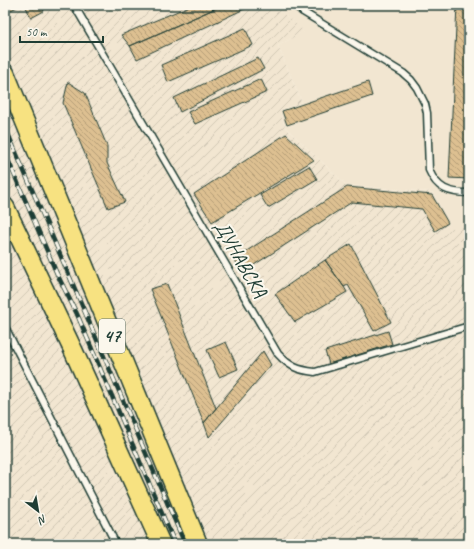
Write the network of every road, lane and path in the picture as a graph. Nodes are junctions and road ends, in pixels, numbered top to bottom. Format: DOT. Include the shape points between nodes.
graph roads {
  1 [pos="74,5"];
  2 [pos="295,5"];
  3 [pos="5,73"];
  4 [pos="469,193"];
  5 [pos="5,207"];
  6 [pos="469,326"];
  7 [pos="5,327"];
  8 [pos="195,537"];
  9 [pos="116,544"];
  10 [pos="161,544"];
  1 -- 6 [label="lane, ДУНАВСКА" via="278,354 286,362 294,367 315,372"];
  2 -- 4 [label="lane" via="411,80 421,96 427,113 429,170 432,176 446,190"];
  3 -- 8 [label="main road, 47"];
  5 -- 10 [label="main road, 47"];
  7 -- 9 [label="lane"];
}
